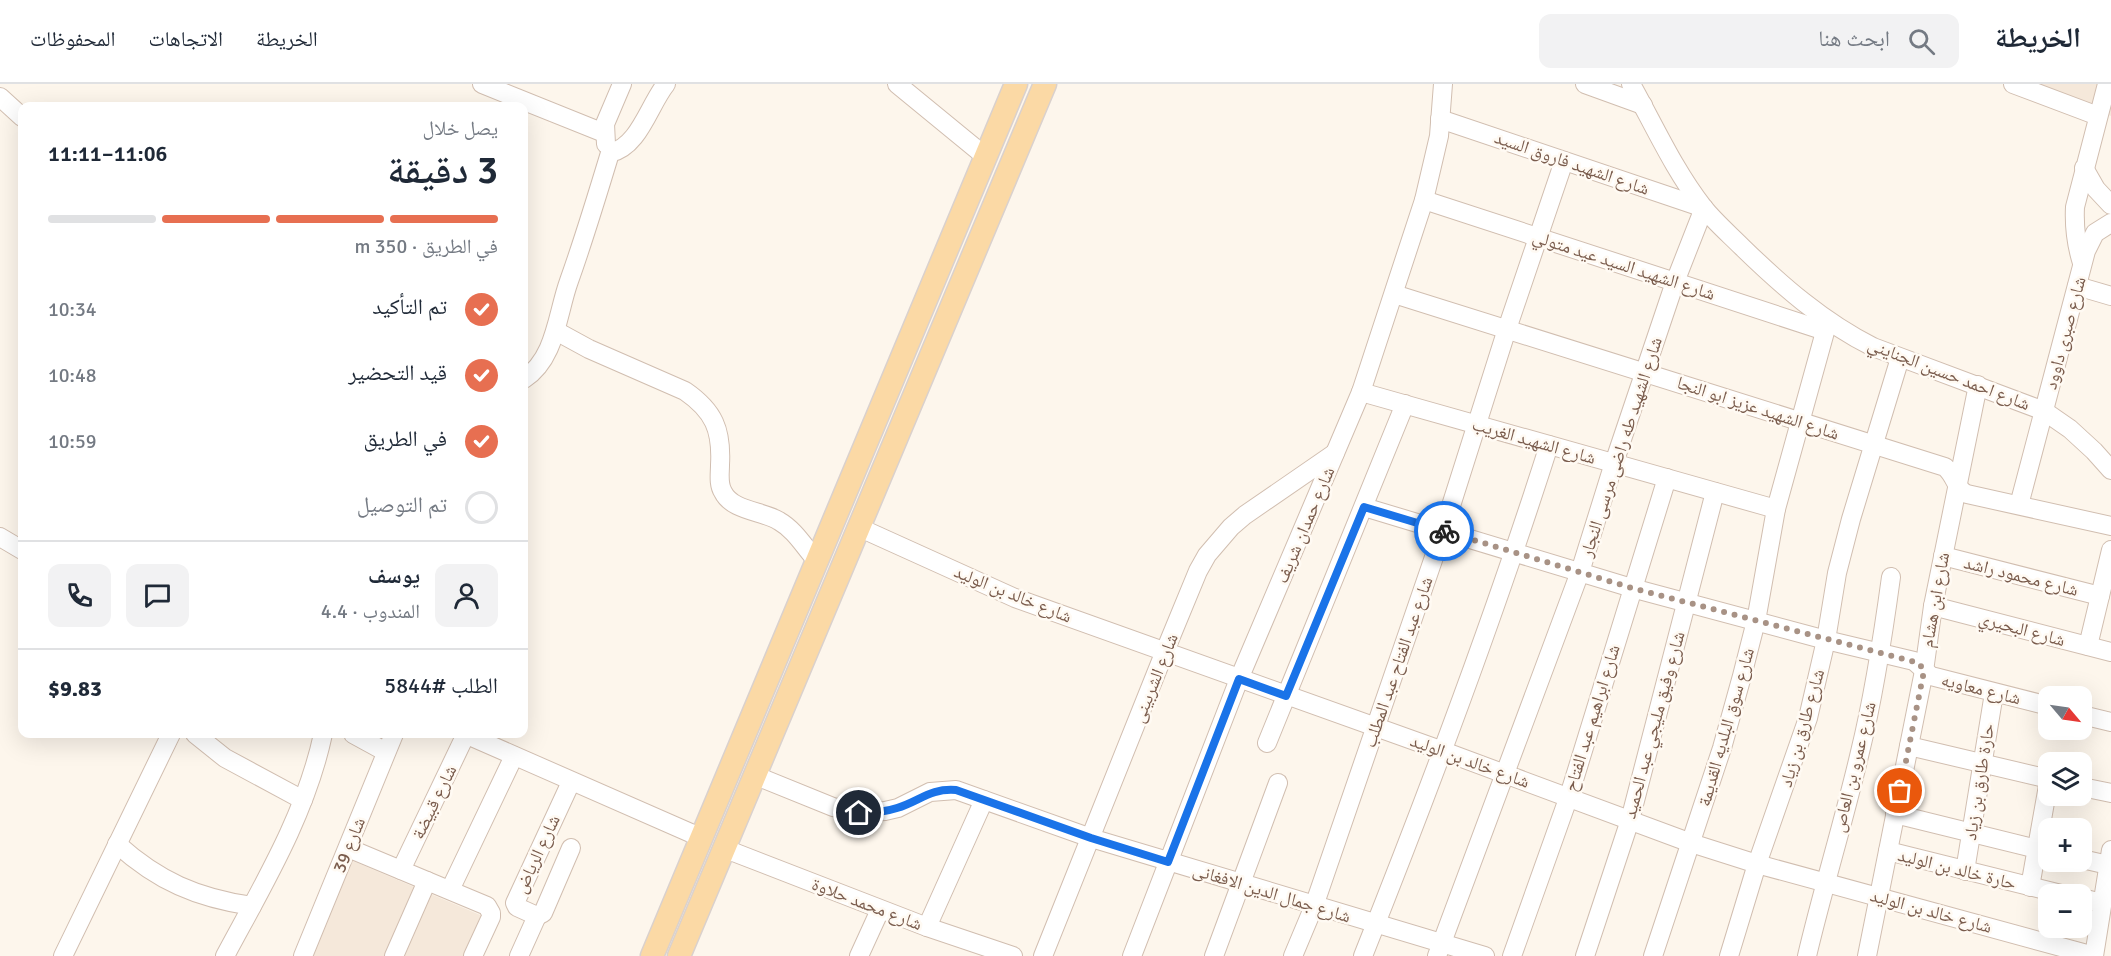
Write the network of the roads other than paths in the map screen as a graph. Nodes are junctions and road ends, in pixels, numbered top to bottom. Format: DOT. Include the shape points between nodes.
graph roads {
  1 [pos="482,84"];
  2 [pos="622,84"];
  3 [pos="666,84"];
  4 [pos="897,84"];
  5 [pos="1016,84"];
  6 [pos="1045,84"];
  7 [pos="1443,84"];
  8 [pos="1585,84"];
  9 [pos="1631,84"];
  10 [pos="2013,84"];
  11 [pos="2107,84"];
  12 [pos="0,97"];
  13 [pos="527,102"];
  14 [pos="528,102"];
  15 [pos="1643,105"];
  16 [pos="18,113"];
  17 [pos="2098,116"];
  18 [pos="1440,119"];
  19 [pos="604,133"];
  20 [pos="610,153"];
  21 [pos="986,157"];
  22 [pos="1564,161"];
  23 [pos="2084,168"];
  24 [pos="1424,200"];
  25 [pos="2111,205"];
  26 [pos="1704,208"];
  27 [pos="2111,223"];
  28 [pos="1538,237"];
  29 [pos="2082,265"];
  30 [pos="1676,282"];
  31 [pos="2077,286"];
  32 [pos="1394,294"];
  33 [pos="2111,296"];
  34 [pos="1826,326"];
  35 [pos="1507,329"];
  36 [pos="560,334"];
  37 [pos="1900,358"];
  38 [pos="1645,372"];
  39 [pos="528,376"];
  40 [pos="1978,385"];
  41 [pos="1361,392"];
  42 [pos="1405,404"];
  43 [pos="2044,411"];
  44 [pos="1800,421"];
  45 [pos="1476,425"];
  46 [pos="1873,444"];
  47 [pos="1549,445"];
  48 [pos="1337,452"];
  49 [pos="1614,463"];
  50 [pos="2111,470"];
  51 [pos="1667,478"];
  52 [pos="1957,485"];
  53 [pos="1714,492"];
  54 [pos="2019,505"];
  55 [pos="1364,507"];
  56 [pos="1776,509"];
  57 [pos="2111,526"];
  58 [pos="858,527"];
  59 [pos="1443,531"];
  60 [pos="0,537"];
  61 [pos="18,548"];
  62 [pos="2111,550"];
  63 [pos="1515,553"];
  64 [pos="1942,556"];
  65 [pos="817,561"];
  66 [pos="1580,572"];
  67 [pos="1892,577"];
  68 [pos="1632,588"];
  69 [pos="804,592"];
  70 [pos="2100,596"];
  71 [pos="827,601"];
  72 [pos="1686,602"];
  73 [pos="1933,606"];
  74 [pos="1756,621"];
  75 [pos="1826,640"];
  76 [pos="2088,646"];
  77 [pos="1165,651"];
  78 [pos="2111,652"];
  79 [pos="1881,653"];
  80 [pos="1924,671"];
  81 [pos="1239,679"];
  82 [pos="1994,693"];
  83 [pos="1286,696"];
  84 [pos="2038,703"];
  85 [pos="2092,717"];
  86 [pos="2111,722"];
  87 [pos="1375,728"];
  88 [pos="169,738"];
  89 [pos="200,738"];
  90 [pos="322,738"];
  91 [pos="360,738"];
  92 [pos="392,738"];
  93 [pos="464,738"];
  94 [pos="475,738"];
  95 [pos="1267,743"];
  96 [pos="1909,746"];
  97 [pos="1443,751"];
  98 [pos="386,752"];
  99 [pos="514,756"];
  100 [pos="1982,764"];
  101 [pos="1506,774"];
  102 [pos="754,775"];
  103 [pos="2038,777"];
  104 [pos="571,782"];
  105 [pos="1278,783"];
  106 [pos="2092,789"];
  107 [pos="2111,793"];
  108 [pos="1569,796"];
  109 [pos="303,800"];
  110 [pos="984,800"];
  111 [pos="1895,814"];
  112 [pos="1630,820"];
  113 [pos="1971,832"];
  114 [pos="702,838"];
  115 [pos="1091,838"];
  116 [pos="117,843"];
  117 [pos="1691,843"];
  118 [pos="348,848"];
  119 [pos="571,848"];
  120 [pos="723,848"];
  121 [pos="2038,849"];
  122 [pos="1888,851"];
  123 [pos="2110,858"];
  124 [pos="2092,859"];
  125 [pos="1168,862"];
  126 [pos="1757,864"];
  127 [pos="2038,865"];
  128 [pos="401,870"];
  129 [pos="1965,871"];
  130 [pos="428,881"];
  131 [pos="1825,882"];
  132 [pos="1241,884"];
  133 [pos="2030,888"];
  134 [pos="450,890"];
  135 [pos="2038,890"];
  136 [pos="1879,896"];
  137 [pos="2092,901"];
  138 [pos="2101,903"];
  139 [pos="252,906"];
  140 [pos="1314,906"];
  141 [pos="880,910"];
  142 [pos="537,916"];
  143 [pos="1376,924"];
  144 [pos="927,927"];
  145 [pos="964,949"];
  146 [pos="1439,950"];
  147 [pos="63,956"];
  148 [pos="225,956"];
  149 [pos="303,956"];
  150 [pos="394,956"];
  151 [pos="473,956"];
  152 [pos="519,956"];
  153 [pos="652,956"];
  154 [pos="679,956"];
  155 [pos="859,956"];
  156 [pos="1013,956"];
  157 [pos="1043,956"];
  158 [pos="1132,956"];
  159 [pos="1214,956"];
  160 [pos="1293,956"];
  161 [pos="1363,956"];
  162 [pos="1485,956"];
  163 [pos="1512,956"];
  164 [pos="1584,956"];
  165 [pos="1653,956"];
  166 [pos="1729,956"];
  167 [pos="1807,956"];
  168 [pos="1867,956"];
  169 [pos="2094,956"];
  1 -- 13 [label="street"];
  2 -- 19 [label="street" via="607,116"];
  3 -- 20 [label="street" via="638,132 620,151"];
  4 -- 21 [label="street"];
  5 -- 21 [label="main road"];
  6 -- 58 [label="main road"];
  7 -- 18 [label="street, شارع حمدان شريف"];
  8 -- 15 [label="street"];
  9 -- 15 [label="street, شارع احمد حسين الجنايني"];
  10 -- 17 [label="street"];
  11 -- 17 [label="street"];
  12 -- 16 [label="street"];
  14 -- 19 [label="street"];
  15 -- 26 [label="street, شارع احمد حسين الجنايني"];
  17 -- 23 [label="street"];
  18 -- 22 [label="street, شارع الشهيد فاروق السيد"];
  18 -- 24 [label="street, شارع حمدان شريف"];
  19 -- 20 [label="street"];
  20 -- 36 [label="street" via="564,295"];
  21 -- 65 [label="main road"];
  22 -- 26 [label="street, شارع الشهيد فاروق السيد"];
  22 -- 28 [label="street, شارع عبد الفتاح عبد المطلب"];
  23 -- 25 [label="street"];
  23 -- 29 [label="street" via="2074,226"];
  24 -- 28 [label="street, شارع الشهيد السيد عيد متولي"];
  24 -- 32 [label="street, شارع حمدان شريف"];
  26 -- 30 [label="street, شارع الشهيد طه راضى مرسى النجار"];
  26 -- 34 [label="street, شارع احمد حسين الجنايني"];
  27 -- 29 [label="street, شارع صبرى داوود" via="2089,242"];
  28 -- 30 [label="street, شارع الشهيد السيد عيد متولي"];
  28 -- 35 [label="street, شارع عبد الفتاح عبد المطلب"];
  29 -- 31 [label="street, شارع صبرى داوود"];
  30 -- 34 [label="street, شارع الشهيد السيد عيد متولي"];
  30 -- 38 [label="street, شارع الشهيد طه راضى مرسى النجار"];
  31 -- 33 [label="street"];
  31 -- 43 [label="street, شارع صبرى داوود"];
  32 -- 35 [label="street, شارع الشهيد عزيز ابو النجا"];
  32 -- 41 [label="street, شارع حمدان شريف"];
  34 -- 37 [label="street, شارع احمد حسين الجنايني"];
  34 -- 44 [label="street, شارع سوق البلديه القديمة"];
  35 -- 38 [label="street, شارع الشهيد عزيز ابو النجا"];
  35 -- 45 [label="street, شارع عبد الفتاح عبد المطلب"];
  36 -- 39 [label="street"];
  36 -- 65 [label="street" via="696,399 706,408 718,432 720,485 726,497 785,525"];
  37 -- 40 [label="street, شارع احمد حسين الجنايني"];
  37 -- 46 [label="street, شارع طارق بن زياد"];
  38 -- 44 [label="street, شارع الشهيد عزيز ابو النجا"];
  38 -- 49 [label="street, شارع الشهيد طه راضى مرسى النجار"];
  40 -- 43 [label="street, شارع احمد حسين الجنايني"];
  40 -- 52 [label="street, شارع ابن هشام"];
  41 -- 42 [label="street, شارع الشهيد الغريب"];
  41 -- 48 [label="street, شارع حمدان شريف"];
  42 -- 45 [label="street, شارع الشهيد الغريب"];
  42 -- 55 [label="street"];
  43 -- 50 [label="street, شارع احمد حسين الجنايني" via="2070,429"];
  43 -- 54 [label="street, شارع صبرى داوود"];
  44 -- 46 [label="street, شارع الشهيد عزيز ابو النجا"];
  44 -- 56 [label="street, شارع سوق البلديه القديمة"];
  45 -- 47 [label="street, شارع الشهيد الغريب"];
  45 -- 59 [label="street, شارع عبد الفتاح عبد المطلب"];
  46 -- 52 [label="street, شارع الشهيد عزيز ابو النجا" via="1945,467"];
  46 -- 75 [label="street, شارع طارق بن زياد" via="1837,573"];
  47 -- 49 [label="street, شارع الشهيد الغريب"];
  47 -- 63 [label="street"];
  48 -- 77 [label="street, شارع الشربينى" via="1245,514 1218,540 1198,571"];
  48 -- 81 [label="street, شارع حمدان شريف"];
  49 -- 51 [label="street, شارع الشهيد الغريب"];
  49 -- 66 [label="street, شارع الشهيد طه راضى مرسى النجار"];
  51 -- 53 [label="street, شارع الشهيد الغريب"];
  51 -- 68 [label="street, شارع ابراهيم عبد الفتاح"];
  52 -- 54 [label="street, شارع الشهيد عزيز ابو النجا" via="1964,493"];
  52 -- 64 [label="street, شارع ابن هشام"];
  53 -- 56 [label="street, شارع الشهيد الغريب"];
  53 -- 72 [label="street, شارع وفيق مليجي عبد الحميد"];
  54 -- 57 [label="street, شارع الشهيد عزيز ابو النجا"];
  55 -- 59 [label="street, شارع معاويه"];
  55 -- 83 [label="street"];
  56 -- 74 [label="street, شارع سوق البلديه القديمة"];
  58 -- 71 [label="main road"];
  58 -- 77 [label="street, شارع خالد بن الوليد" via="1015,598"];
  59 -- 63 [label="street, شارع معاويه"];
  59 -- 87 [label="street, شارع عبد الفتاح عبد المطلب"];
  60 -- 61 [label="street"];
  62 -- 70 [label="street"];
  63 -- 66 [label="street, شارع معاويه"];
  63 -- 97 [label="street"];
  64 -- 70 [label="street, شارع محمود راشد"];
  64 -- 73 [label="street, شارع ابن هشام"];
  65 -- 69 [label="main road"];
  66 -- 68 [label="street, شارع معاويه"];
  66 -- 101 [label="street, شارع الشهيد طه راضى مرسى النجار"];
  67 -- 79 [label="street, شارع عمرو بن العاص"];
  68 -- 72 [label="street, شارع معاويه"];
  68 -- 108 [label="street, شارع ابراهيم عبد الفتاح"];
  69 -- 71 [label="main road"];
  69 -- 114 [label="main road"];
  70 -- 76 [label="street"];
  71 -- 102 [label="main road"];
  72 -- 74 [label="street, شارع معاويه"];
  72 -- 112 [label="street, شارع وفيق مليجي عبد الحميد"];
  73 -- 76 [label="street, شارع البحيري"];
  73 -- 80 [label="street, شارع ابن هشام"];
  74 -- 75 [label="street, شارع معاويه"];
  74 -- 117 [label="street, شارع سوق البلديه القديمة" via="1722,748"];
  75 -- 79 [label="street, شارع معاويه"];
  75 -- 126 [label="street, شارع طارق بن زياد" via="1808,718"];
  76 -- 78 [label="street, شارع البحيري"];
  77 -- 81 [label="street, شارع خالد بن الوليد"];
  77 -- 115 [label="street, شارع الشربينى"];
  79 -- 80 [label="street, شارع معاويه" via="1919,663"];
  79 -- 131 [label="street, شارع عمرو بن العاص" via="1860,753"];
  80 -- 82 [label="street, شارع معاويه"];
  80 -- 96 [label="street, شارع ابن هشام"];
  81 -- 83 [label="street, شارع خالد بن الوليد"];
  81 -- 125 [label="street, شارع حمدان شريف"];
  82 -- 84 [label="street, شارع معاويه"];
  82 -- 100 [label="street, حارة طارق بن زياد"];
  83 -- 87 [label="street, شارع خالد بن الوليد"];
  83 -- 95 [label="street"];
  85 -- 86 [label="street"];
  87 -- 97 [label="street, شارع خالد بن الوليد"];
  87 -- 140 [label="street, شارع عبد الفتاح عبد المطلب"];
  88 -- 116 [label="street"];
  89 -- 109 [label="street" via="225,758"];
  90 -- 109 [label="street"];
  91 -- 98 [label="street"];
  92 -- 98 [label="street, شارع 39"];
  93 -- 128 [label="street, شارع قبيضة"];
  94 -- 99 [label="street"];
  96 -- 100 [label="street"];
  96 -- 111 [label="street, شارع ابن هشام"];
  97 -- 101 [label="street, شارع خالد بن الوليد"];
  97 -- 143 [label="street"];
  98 -- 118 [label="street, شارع 39"];
  99 -- 104 [label="street"];
  99 -- 134 [label="street"];
  100 -- 103 [label="street"];
  100 -- 113 [label="street, حارة طارق بن زياد"];
  101 -- 108 [label="street, شارع خالد بن الوليد"];
  101 -- 146 [label="street, شارع الشهيد طه راضى مرسى النجار"];
  102 -- 110 [label="street, شارع جمال الدين الافغانى" via="833,807 859,813 898,808 938,790 956,790"];
  102 -- 120 [label="main road"];
  104 -- 114 [label="street"];
  104 -- 142 [label="street, شارع الرياض" via="515,903"];
  105 -- 132 [label="street"];
  106 -- 107 [label="street"];
  108 -- 112 [label="street, شارع خالد بن الوليد"];
  108 -- 163 [label="street, شارع ابراهيم عبد الفتاح"];
  109 -- 139 [label="street"];
  110 -- 115 [label="street, شارع جمال الدين الافغانى"];
  110 -- 144 [label="street"];
  111 -- 113 [label="street"];
  111 -- 122 [label="street, شارع ابن هشام"];
  112 -- 117 [label="street, شارع خالد بن الوليد"];
  112 -- 164 [label="street, شارع وفيق مليجي عبد الحميد"];
  113 -- 121 [label="street"];
  113 -- 129 [label="street, حارة طارق بن زياد"];
  114 -- 153 [label="main road"];
  115 -- 125 [label="street, شارع جمال الدين الافغانى"];
  115 -- 157 [label="street, شارع الشربينى"];
  116 -- 139 [label="street" via="173,884 211,898"];
  116 -- 147 [label="street"];
  117 -- 126 [label="street, شارع خالد بن الوليد"];
  117 -- 165 [label="street, شارع سوق البلديه القديمة"];
  118 -- 128 [label="street"];
  118 -- 149 [label="street, شارع 39"];
  119 -- 142 [label="street" via="543,913"];
  120 -- 141 [label="street, شارع محمد حلاوة"];
  120 -- 154 [label="main road"];
  122 -- 129 [label="street, حارة خالد بن الوليد"];
  122 -- 136 [label="street, شارع ابن هشام"];
  123 -- 124 [label="street"];
  123 -- 138 [label="street"];
  125 -- 132 [label="street, شارع جمال الدين الافغانى"];
  125 -- 158 [label="street, شارع حمدان شريف"];
  126 -- 131 [label="street, شارع خالد بن الوليد"];
  126 -- 166 [label="street, شارع طارق بن زياد"];
  127 -- 133 [label="street"];
  128 -- 130 [label="street"];
  129 -- 133 [label="street, حارة خالد بن الوليد"];
  130 -- 134 [label="street"];
  130 -- 150 [label="street"];
  131 -- 136 [label="street, شارع خالد بن الوليد"];
  131 -- 167 [label="street, شارع عمرو بن العاص"];
  132 -- 140 [label="street, شارع جمال الدين الافغانى"];
  132 -- 159 [label="street"];
  133 -- 135 [label="street, حارة خالد بن الوليد"];
  134 -- 151 [label="street" via="487,906 491,913"];
  136 -- 168 [label="street, شارع ابن هشام"];
  136 -- 169 [label="street, شارع خالد بن الوليد"];
  137 -- 138 [label="street"];
  138 -- 169 [label="street"];
  139 -- 148 [label="street"];
  140 -- 143 [label="street, شارع جمال الدين الافغانى"];
  140 -- 160 [label="street, شارع عبد الفتاح عبد المطلب"];
  141 -- 144 [label="street, شارع محمد حلاوة"];
  141 -- 155 [label="street"];
  142 -- 152 [label="street"];
  143 -- 146 [label="street, شارع جمال الدين الافغانى"];
  143 -- 161 [label="street"];
  144 -- 145 [label="street, شارع محمد حلاوة"];
  145 -- 156 [label="street, شارع محمد حلاوة"];
  146 -- 162 [label="street, شارع جمال الدين الافغانى"];
}
